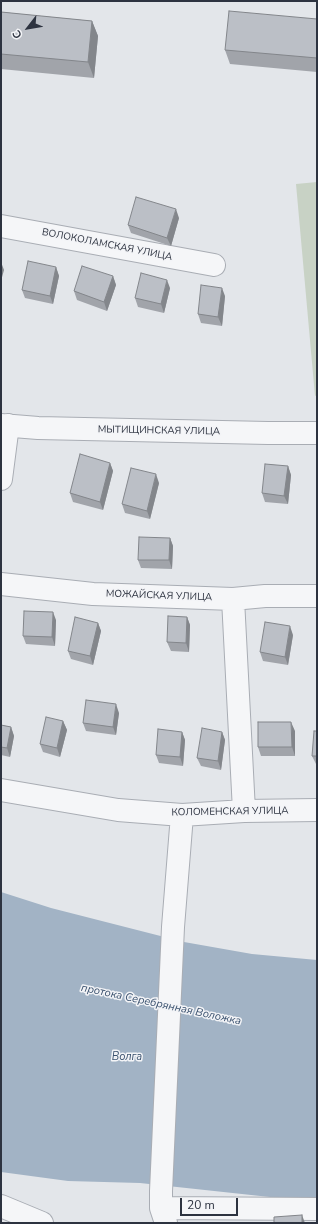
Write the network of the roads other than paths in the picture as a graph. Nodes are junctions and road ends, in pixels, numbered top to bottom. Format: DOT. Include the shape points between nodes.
graph roads {
  1 [pos="1,226"];
  2 [pos="214,265"];
  3 [pos="4,425"];
  4 [pos="317,433"];
  5 [pos="1,479"];
  6 [pos="1,584"];
  7 [pos="317,596"];
  8 [pos="233,599"];
  9 [pos="1,790"];
  10 [pos="317,810"];
  11 [pos="244,811"];
  12 [pos="182,815"];
  13 [pos="1,1206"];
  14 [pos="163,1207"];
  15 [pos="317,1209"];
  16 [pos="42,1223"];
  1 -- 2 [label="street, ВОЛОКОЛАМСКАЯ УЛИЦА"];
  3 -- 4 [label="street, МЫТИЩИНСКАЯ УЛИЦА" via="268,434"];
  3 -- 5 [label="street"];
  6 -- 8 [label="street, МОЖАЙСКАЯ УЛИЦА" via="93,594"];
  7 -- 8 [label="street, МОЖАЙСКАЯ УЛИЦА"];
  8 -- 11 [label="street"];
  9 -- 12 [label="street, КОЛОМЕНСКАЯ УЛИЦА" via="118,810"];
  10 -- 11 [label="street, КОЛОМЕНСКАЯ УЛИЦА"];
  11 -- 12 [label="street, КОЛОМЕНСКАЯ УЛИЦА"];
  12 -- 14 [label="street" via="172,927"];
  13 -- 16 [label="street"];
  14 -- 15 [label="street"];
}
